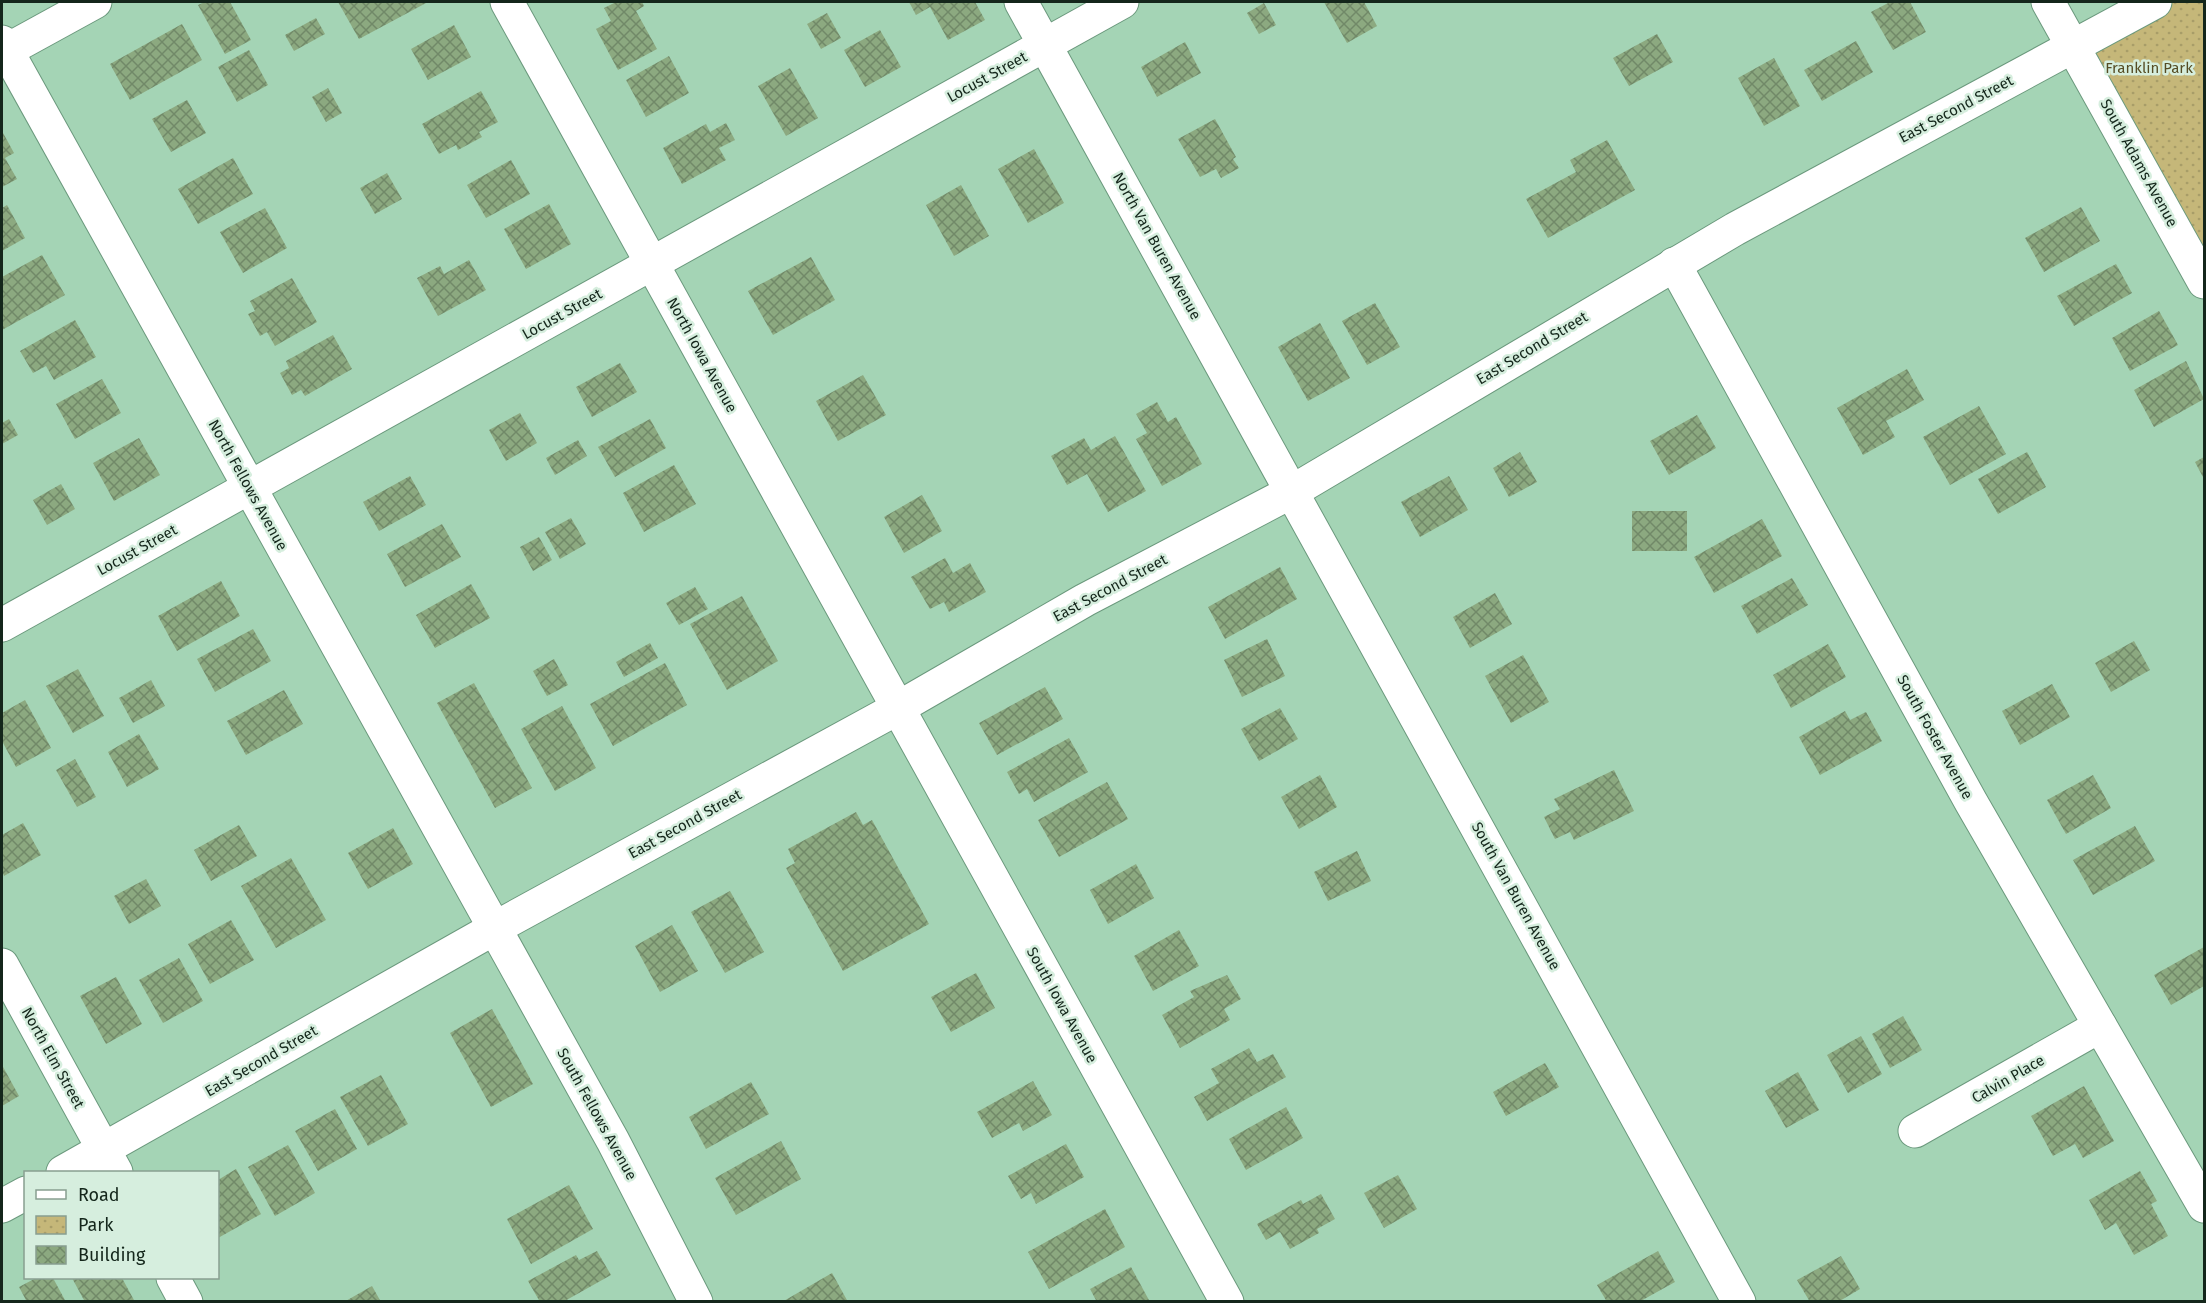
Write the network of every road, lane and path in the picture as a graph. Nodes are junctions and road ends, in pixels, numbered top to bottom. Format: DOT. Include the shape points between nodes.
graph roads {
  1 [pos="95,2"];
  2 [pos="507,2"];
  3 [pos="1021,2"];
  4 [pos="1122,2"];
  5 [pos="2048,2"];
  6 [pos="2155,2"];
  7 [pos="1045,45"];
  8 [pos="2073,46"];
  9 [pos="3,49"];
  10 [pos="652,264"];
  11 [pos="1674,264"];
  12 [pos="2205,282"];
  13 [pos="250,487"];
  14 [pos="1293,491"];
  15 [pos="2,625"];
  16 [pos="898,708"];
  17 [pos="495,928"];
  18 [pos="2,965"];
  19 [pos="2100,1026"];
  20 [pos="1915,1131"];
  21 [pos="110,1161"];
  22 [pos="71,1171"];
  23 [pos="24,1194"];
  24 [pos="2,1206"];
  25 [pos="2205,1206"];
  26 [pos="174,1279"];
  27 [pos="186,1302"];
  28 [pos="696,1302"];
  29 [pos="1227,1302"];
  30 [pos="1739,1302"];
  1 -- 9 [label="street"];
  2 -- 10 [label="street, North Iowa Avenue"];
  3 -- 7 [label="street, North Van Buren Avenue"];
  4 -- 7 [label="street, Locust Street"];
  5 -- 8 [label="street, South Adams Avenue"];
  6 -- 8 [label="street, East Second Street"];
  7 -- 10 [label="street, Locust Street"];
  7 -- 14 [label="street, North Van Buren Avenue"];
  8 -- 11 [label="street, East Second Street"];
  8 -- 12 [label="street, South Adams Avenue"];
  9 -- 13 [label="street, North Fellows Avenue"];
  10 -- 13 [label="street, Locust Street"];
  10 -- 16 [label="street, North Iowa Avenue"];
  11 -- 14 [label="street, East Second Street"];
  11 -- 19 [label="street, South Foster Avenue" via="1971,802"];
  13 -- 15 [label="street, Locust Street"];
  13 -- 17 [label="street, North Fellows Avenue"];
  14 -- 16 [label="street, East Second Street" via="1085,600"];
  14 -- 30 [label="street, South Van Buren Avenue"];
  16 -- 17 [label="street, East Second Street"];
  16 -- 29 [label="street, South Iowa Avenue"];
  17 -- 21 [label="street, East Second Street"];
  17 -- 28 [label="street, South Fellows Avenue" via="613,1141"];
  18 -- 21 [label="street, North Elm Street"];
  19 -- 20 [label="street, Calvin Place"];
  19 -- 25 [label="street, South Foster Avenue"];
  21 -- 22 [label="street, East Second Street"];
  23 -- 24 [label="street"];
  26 -- 27 [label="street"];
}
